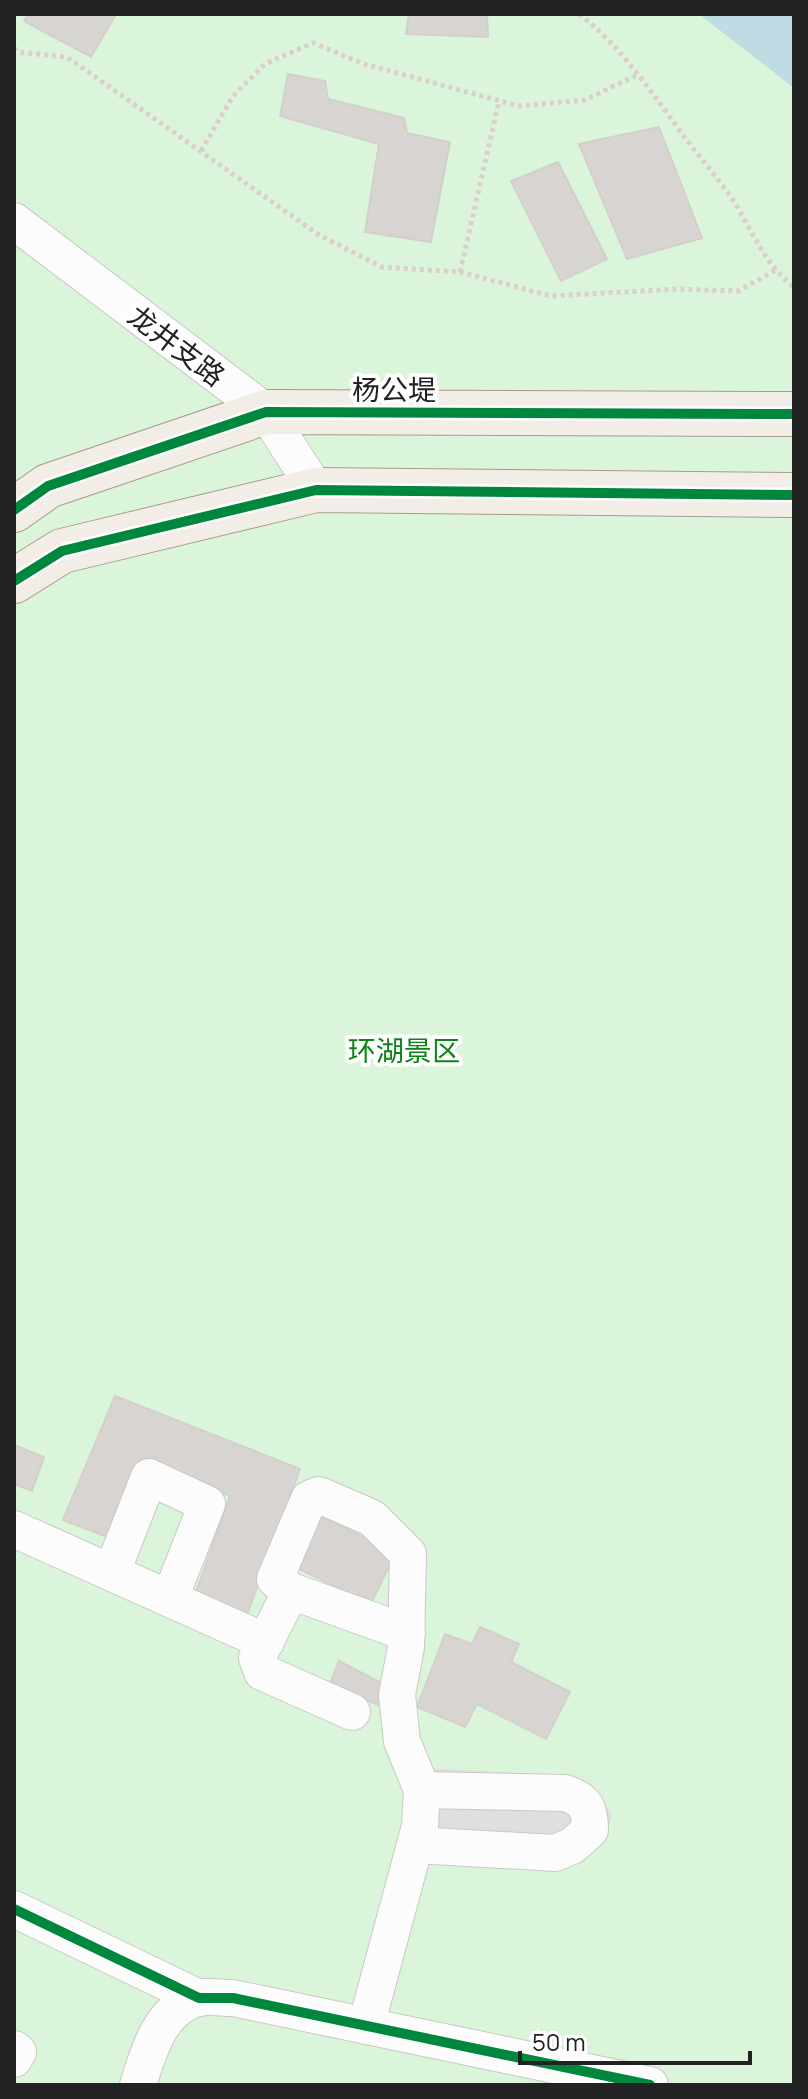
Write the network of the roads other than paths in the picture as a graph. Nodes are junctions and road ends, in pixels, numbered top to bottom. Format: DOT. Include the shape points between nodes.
graph roads {
  1 [pos="14,221"];
  2 [pos="266,412"];
  3 [pos="794,414"];
  4 [pos="316,490"];
  5 [pos="794,495"];
  6 [pos="14,510"];
  7 [pos="14,581"];
  8 [pos="14,1529"];
  9 [pos="112,1572"];
  10 [pos="291,1591"];
  11 [pos="170,1598"];
  12 [pos="407,1633"];
  13 [pos="266,1642"];
  14 [pos="352,1712"];
  15 [pos="422,1790"];
  16 [pos="415,1845"];
  17 [pos="14,1909"];
  18 [pos="199,1998"];
  19 [pos="366,2026"];
  20 [pos="14,2049"];
  21 [pos="14,2059"];
  22 [pos="138,2085"];
  23 [pos="650,2085"];
  1 -- 2 [label="street, 龙井支路"];
  2 -- 3 [label="main road, 杨公堤"];
  2 -- 4 [label="street, 龙井支路"];
  2 -- 6 [label="main road, 杨公堤" via="48,486"];
  4 -- 5 [label="main road"];
  4 -- 7 [label="main road" via="62,551"];
  8 -- 9 [label="street"];
  9 -- 11 [label="street"];
  9 -- 11 [label="street" via="149,1477 207,1504"];
  10 -- 12 [label="street"];
  10 -- 12 [label="street" via="275,1579 309,1499 319,1495 372,1518 408,1554"];
  10 -- 13 [label="street"];
  11 -- 13 [label="street"];
  12 -- 15 [label="street" via="397,1695 402,1741"];
  13 -- 14 [label="street" via="257,1658 262,1672"];
  15 -- 16 [label="street"];
  15 -- 16 [label="street" via="565,1793 579,1798 590,1813 590,1830 555,1853"];
  16 -- 19 [label="street"];
  17 -- 18 [label="street"];
  18 -- 19 [label="street" via="233,1998"];
  18 -- 22 [label="street" via="176,2010 151,2042"];
  19 -- 23 [label="street"];
  20 -- 21 [label="street"];
}
